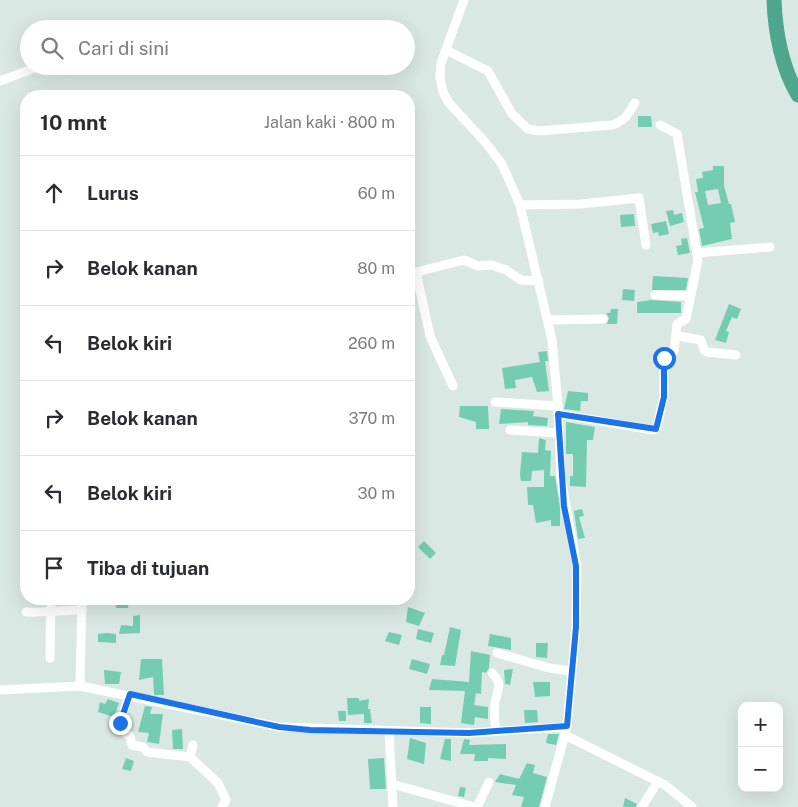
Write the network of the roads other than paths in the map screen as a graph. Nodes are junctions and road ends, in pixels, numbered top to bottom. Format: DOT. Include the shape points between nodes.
graph roads {
  1 [pos="464,0"];
  2 [pos="446,50"];
  3 [pos="20,73"];
  4 [pos="0,80"];
  5 [pos="634,103"];
  6 [pos="660,125"];
  7 [pos="520,205"];
  8 [pos="646,245"];
  9 [pos="770,247"];
  10 [pos="697,253"];
  11 [pos="539,281"];
  12 [pos="655,295"];
  13 [pos="690,296"];
  14 [pos="603,319"];
  15 [pos="548,320"];
  16 [pos="678,336"];
  17 [pos="736,355"];
  18 [pos="453,386"];
  19 [pos="495,402"];
  20 [pos="558,410"];
  21 [pos="510,430"];
  22 [pos="558,434"];
  23 [pos="51,605"];
  24 [pos="82,605"];
  25 [pos="51,609"];
  26 [pos="82,610"];
  27 [pos="26,612"];
  28 [pos="497,653"];
  29 [pos="50,658"];
  30 [pos="571,671"];
  31 [pos="492,673"];
  32 [pos="80,686"];
  33 [pos="0,690"];
  34 [pos="130,694"];
  35 [pos="496,731"];
  36 [pos="566,731"];
  37 [pos="389,732"];
  38 [pos="193,745"];
  39 [pos="190,757"];
  40 [pos="658,781"];
  41 [pos="489,782"];
  42 [pos="392,784"];
  43 [pos="222,807"];
  44 [pos="393,807"];
  45 [pos="476,807"];
  46 [pos="545,807"];
  47 [pos="642,807"];
  48 [pos="692,807"];
  1 -- 2 [label="street"];
  2 -- 5 [label="street" via="488,71 504,103 528,129 539,131 612,125 626,117"];
  2 -- 7 [label="street" via="441,63 443,92 502,164"];
  3 -- 4 [label="street"];
  6 -- 10 [label="street" via="677,134"];
  7 -- 8 [label="street" via="581,204 639,198"];
  7 -- 11 [label="street"];
  9 -- 10 [label="street"];
  10 -- 13 [label="street" via="698,266"];
  11 -- 15 [label="street"];
  11 -- 18 [label="street" via="521,280 492,265 478,266 464,260 416,272 430,336"];
  12 -- 13 [label="street"];
  13 -- 16 [label="street" via="686,319 678,324"];
  14 -- 15 [label="street"];
  15 -- 20 [label="street" via="556,368"];
  16 -- 17 [label="street" via="701,340 707,352"];
  16 -- 20 [label="street" via="674,351 664,355 664,397 656,429"];
  19 -- 20 [label="street"];
  20 -- 22 [label="street"];
  21 -- 22 [label="street"];
  22 -- 30 [label="street" via="564,506 576,566 576,627"];
  23 -- 25 [label="street"];
  24 -- 26 [label="street"];
  25 -- 26 [label="street"];
  25 -- 27 [label="street" via="44,613"];
  25 -- 29 [label="street"];
  26 -- 32 [label="street"];
  28 -- 30 [label="street" via="548,668"];
  30 -- 36 [label="street"];
  31 -- 35 [label="street" via="500,687 495,703"];
  32 -- 33 [label="street"];
  32 -- 34 [label="street"];
  34 -- 37 [label="street" via="279,727"];
  34 -- 39 [label="street" via="119,726 130,736 132,745 143,746 147,752"];
  35 -- 36 [label="street"];
  35 -- 37 [label="street"];
  36 -- 40 [label="street"];
  36 -- 46 [label="street"];
  37 -- 42 [label="street"];
  38 -- 39 [label="street"];
  39 -- 43 [label="street" via="222,788 226,800"];
  40 -- 47 [label="street"];
  40 -- 48 [label="street"];
  41 -- 45 [label="street"];
  42 -- 44 [label="street"];
  42 -- 45 [label="street"];
}
